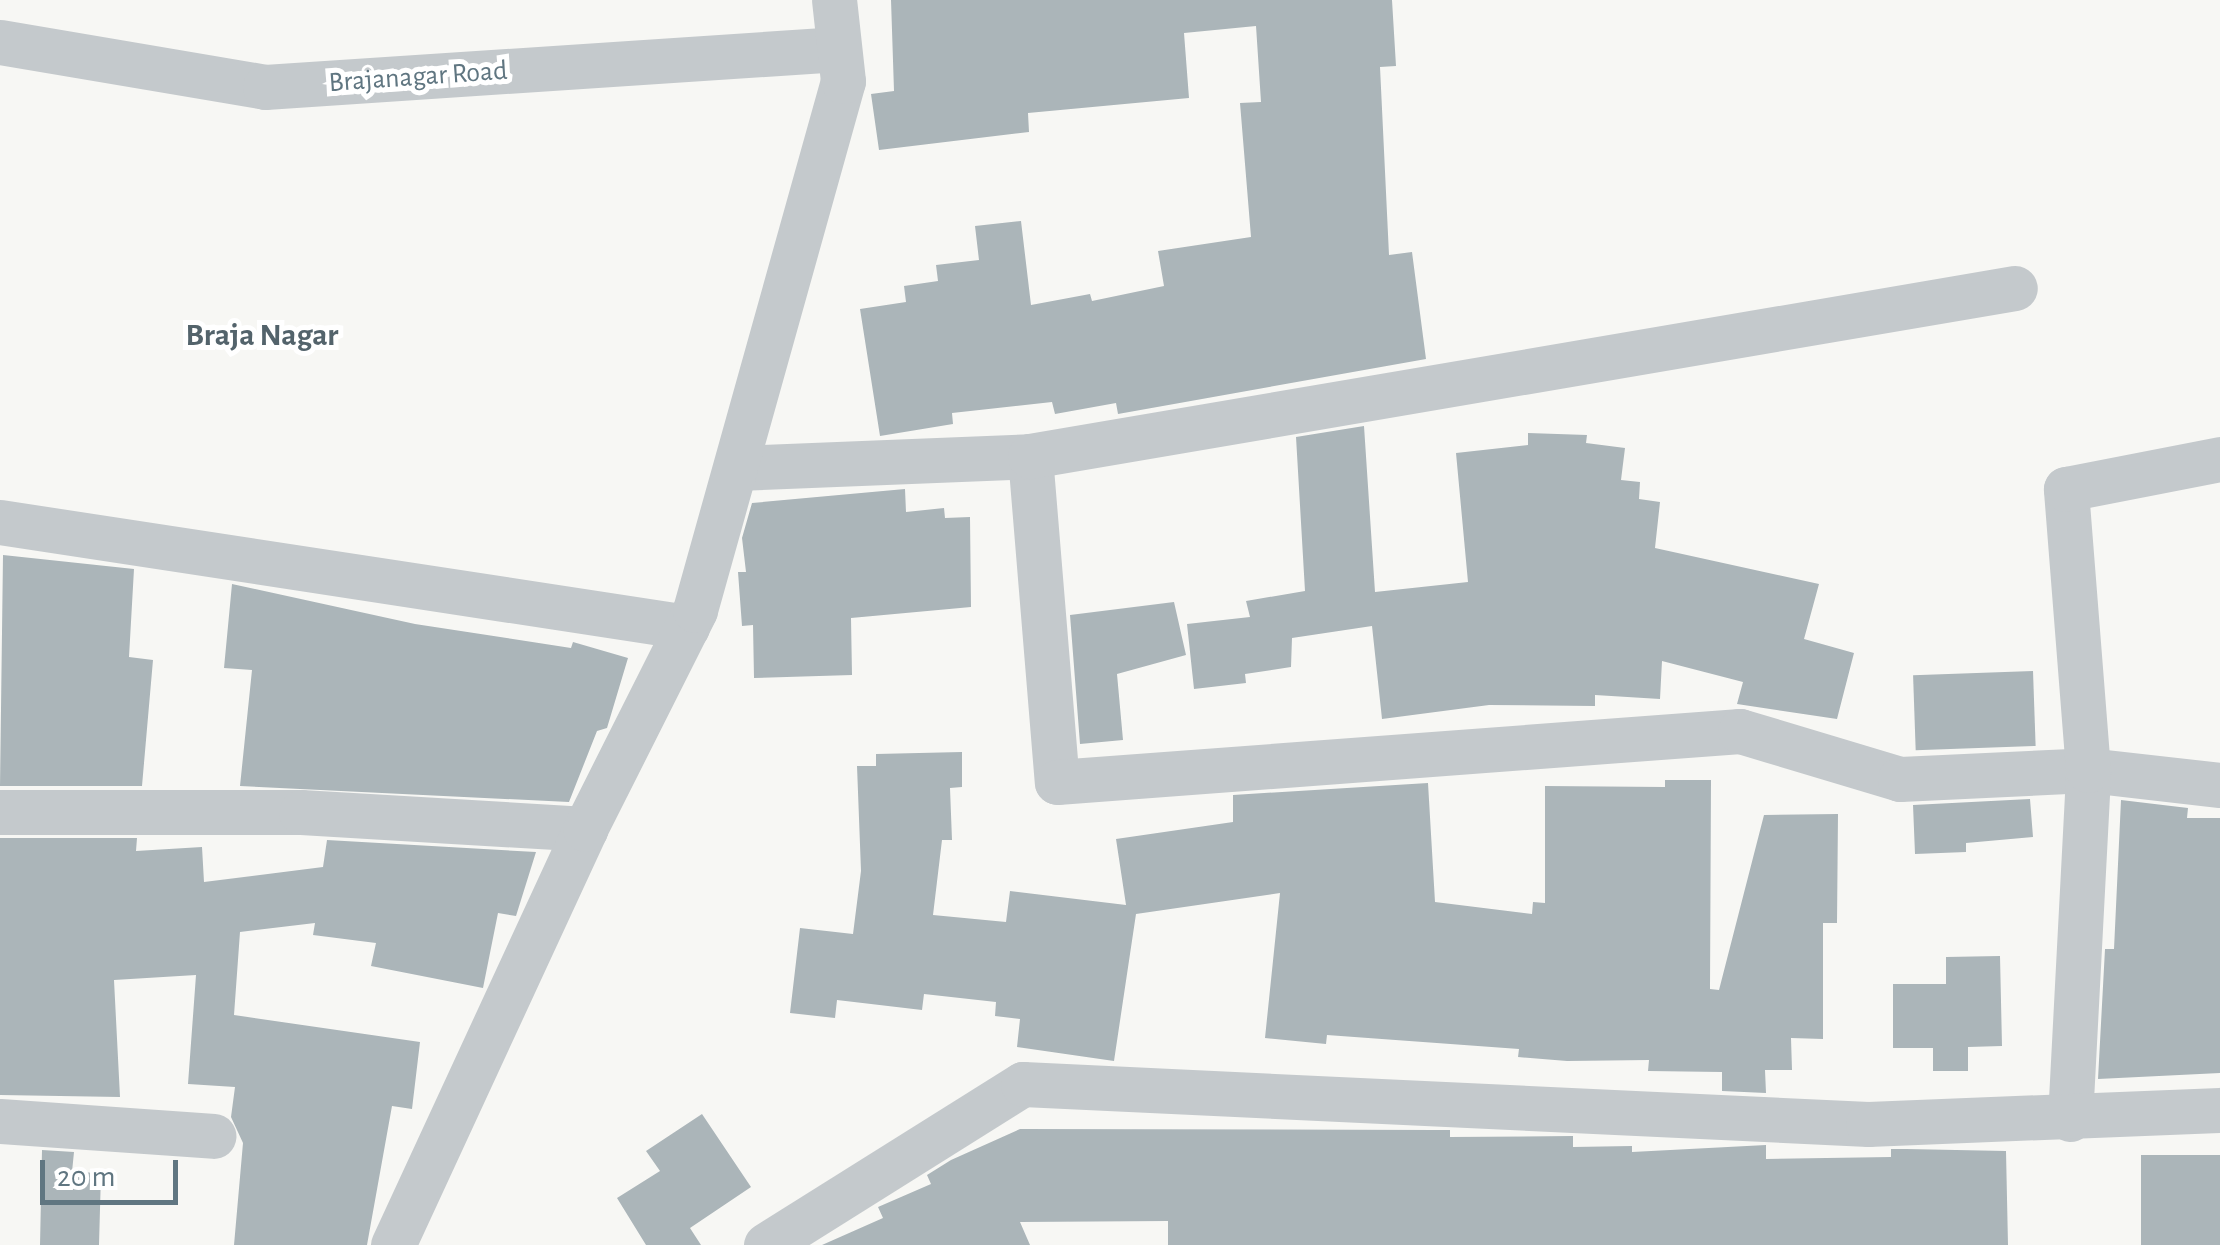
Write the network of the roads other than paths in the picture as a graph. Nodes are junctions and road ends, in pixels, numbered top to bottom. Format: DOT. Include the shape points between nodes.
graph roads {
  1 [pos="834,0"];
  2 [pos="0,42"];
  3 [pos="839,48"];
  4 [pos="2015,288"];
  5 [pos="1030,456"];
  6 [pos="2220,459"];
  7 [pos="737,468"];
  8 [pos="0,522"];
  9 [pos="687,627"];
  10 [pos="2088,770"];
  11 [pos="2220,785"];
  12 [pos="0,812"];
  13 [pos="585,829"];
  14 [pos="2220,1110"];
  15 [pos="2070,1119"];
  16 [pos="0,1121"];
  17 [pos="213,1136"];
  18 [pos="393,1245"];
  19 [pos="766,1245"];
  1 -- 3 [label="street"];
  2 -- 3 [label="street, Brajanagar Road" via="265,87"];
  3 -- 7 [label="street" via="843,81"];
  4 -- 5 [label="street"];
  5 -- 7 [label="street"];
  5 -- 10 [label="street" via="1057,782 1740,730 1900,779"];
  6 -- 10 [label="street" via="2066,489"];
  7 -- 9 [label="street"];
  8 -- 9 [label="street"];
  9 -- 13 [label="street"];
  10 -- 11 [label="street"];
  10 -- 15 [label="street"];
  12 -- 13 [label="street" via="301,812"];
  13 -- 18 [label="street"];
  14 -- 15 [label="street"];
  15 -- 19 [label="street" via="1868,1124 1023,1084"];
  16 -- 17 [label="street"];
}
